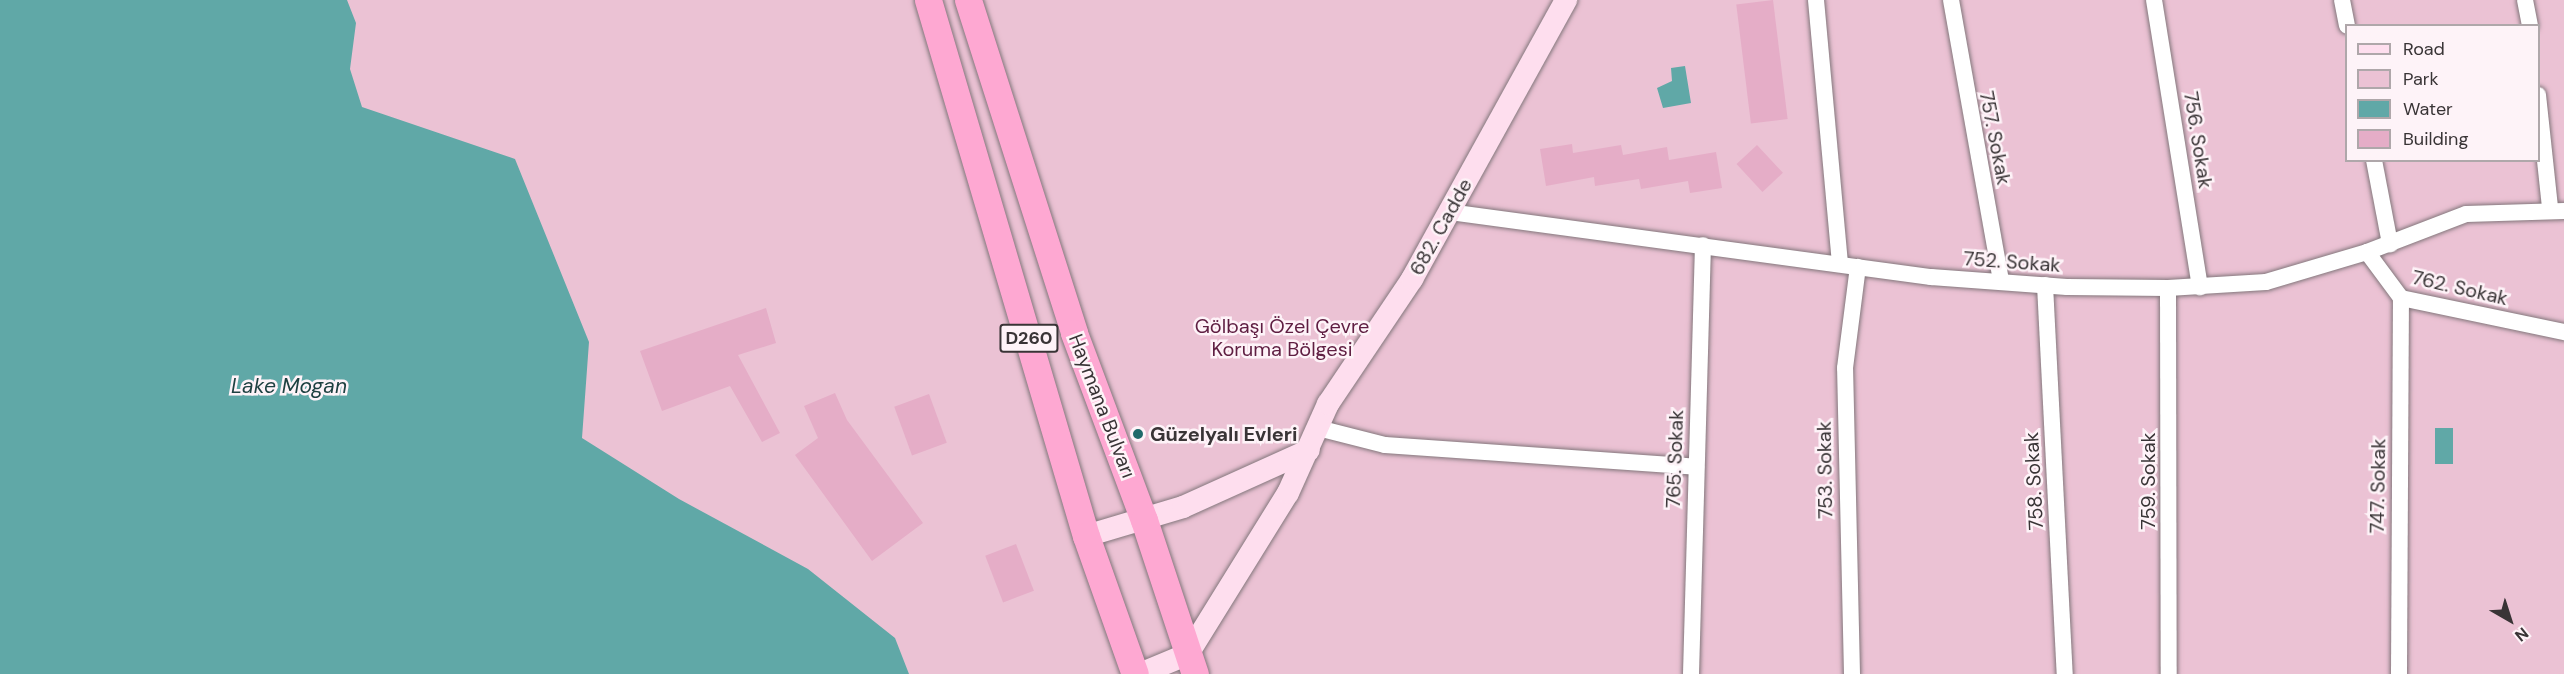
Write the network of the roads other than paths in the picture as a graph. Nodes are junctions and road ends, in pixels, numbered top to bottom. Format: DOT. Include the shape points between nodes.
graph roads {
  1 [pos="928,0"];
  2 [pos="968,0"];
  3 [pos="1566,0"];
  4 [pos="1816,0"];
  5 [pos="1952,0"];
  6 [pos="2154,0"];
  7 [pos="2342,0"];
  8 [pos="2525,0"];
  9 [pos="2347,24"];
  10 [pos="2530,24"];
  11 [pos="2540,107"];
  12 [pos="2374,162"];
  13 [pos="2557,210"];
  14 [pos="1449,212"];
  15 [pos="2390,244"];
  16 [pos="1703,245"];
  17 [pos="2367,252"];
  18 [pos="1840,264"];
  19 [pos="1858,267"];
  20 [pos="2001,282"];
  21 [pos="2045,285"];
  22 [pos="2168,288"];
  23 [pos="2200,288"];
  24 [pos="2401,298"];
  25 [pos="2564,332"];
  26 [pos="1318,428"];
  27 [pos="1309,450"];
  28 [pos="1696,467"];
  29 [pos="1144,520"];
  30 [pos="1086,536"];
  31 [pos="1192,664"];
  32 [pos="1135,674"];
  33 [pos="1140,674"];
  34 [pos="1691,674"];
  35 [pos="1852,674"];
  36 [pos="2065,674"];
  37 [pos="2169,674"];
  38 [pos="2399,674"];
  1 -- 30 [label="highway, D260"];
  2 -- 29 [label="highway, Haymana Bulvarı / D260" via="1074,333"];
  3 -- 14 [label="main road, 682. Cadde"];
  4 -- 18 [label="street"];
  5 -- 20 [label="street, 757. Sokak"];
  6 -- 23 [label="street, 756. Sokak"];
  7 -- 9 [label="street"];
  8 -- 10 [label="street"];
  11 -- 13 [label="street"];
  12 -- 15 [label="street"];
  13 -- 15 [label="street, 752. Sokak" via="2466,214"];
  14 -- 16 [label="street, 752. Sokak"];
  14 -- 26 [label="main road, 682. Cadde" via="1412,279 1328,404"];
  15 -- 17 [label="street, 752. Sokak"];
  16 -- 18 [label="street, 752. Sokak"];
  16 -- 28 [label="street, 765. Sokak"];
  17 -- 23 [label="street, 752. Sokak" via="2266,282"];
  17 -- 24 [label="street, 762. Sokak"];
  18 -- 19 [label="street, 752. Sokak"];
  19 -- 20 [label="street, 752. Sokak"];
  19 -- 35 [label="street, 753. Sokak" via="1845,368"];
  20 -- 21 [label="street, 752. Sokak"];
  21 -- 22 [label="street, 752. Sokak"];
  21 -- 36 [label="street, 758. Sokak"];
  22 -- 23 [label="street, 752. Sokak"];
  22 -- 37 [label="street, 759. Sokak"];
  24 -- 25 [label="street, 762. Sokak"];
  24 -- 38 [label="street, 747. Sokak"];
  26 -- 27 [label="main road, 682. Cadde"];
  26 -- 28 [label="street" via="1385,445"];
  27 -- 29 [label="main road" via="1228,488"];
  27 -- 31 [label="main road, 682. Cadde"];
  28 -- 34 [label="street, 765. Sokak"];
  29 -- 30 [label="main road"];
  29 -- 31 [label="highway, Haymana Bulvarı / D260"];
  30 -- 32 [label="highway, D260"];
  31 -- 33 [label="main road"];
}
